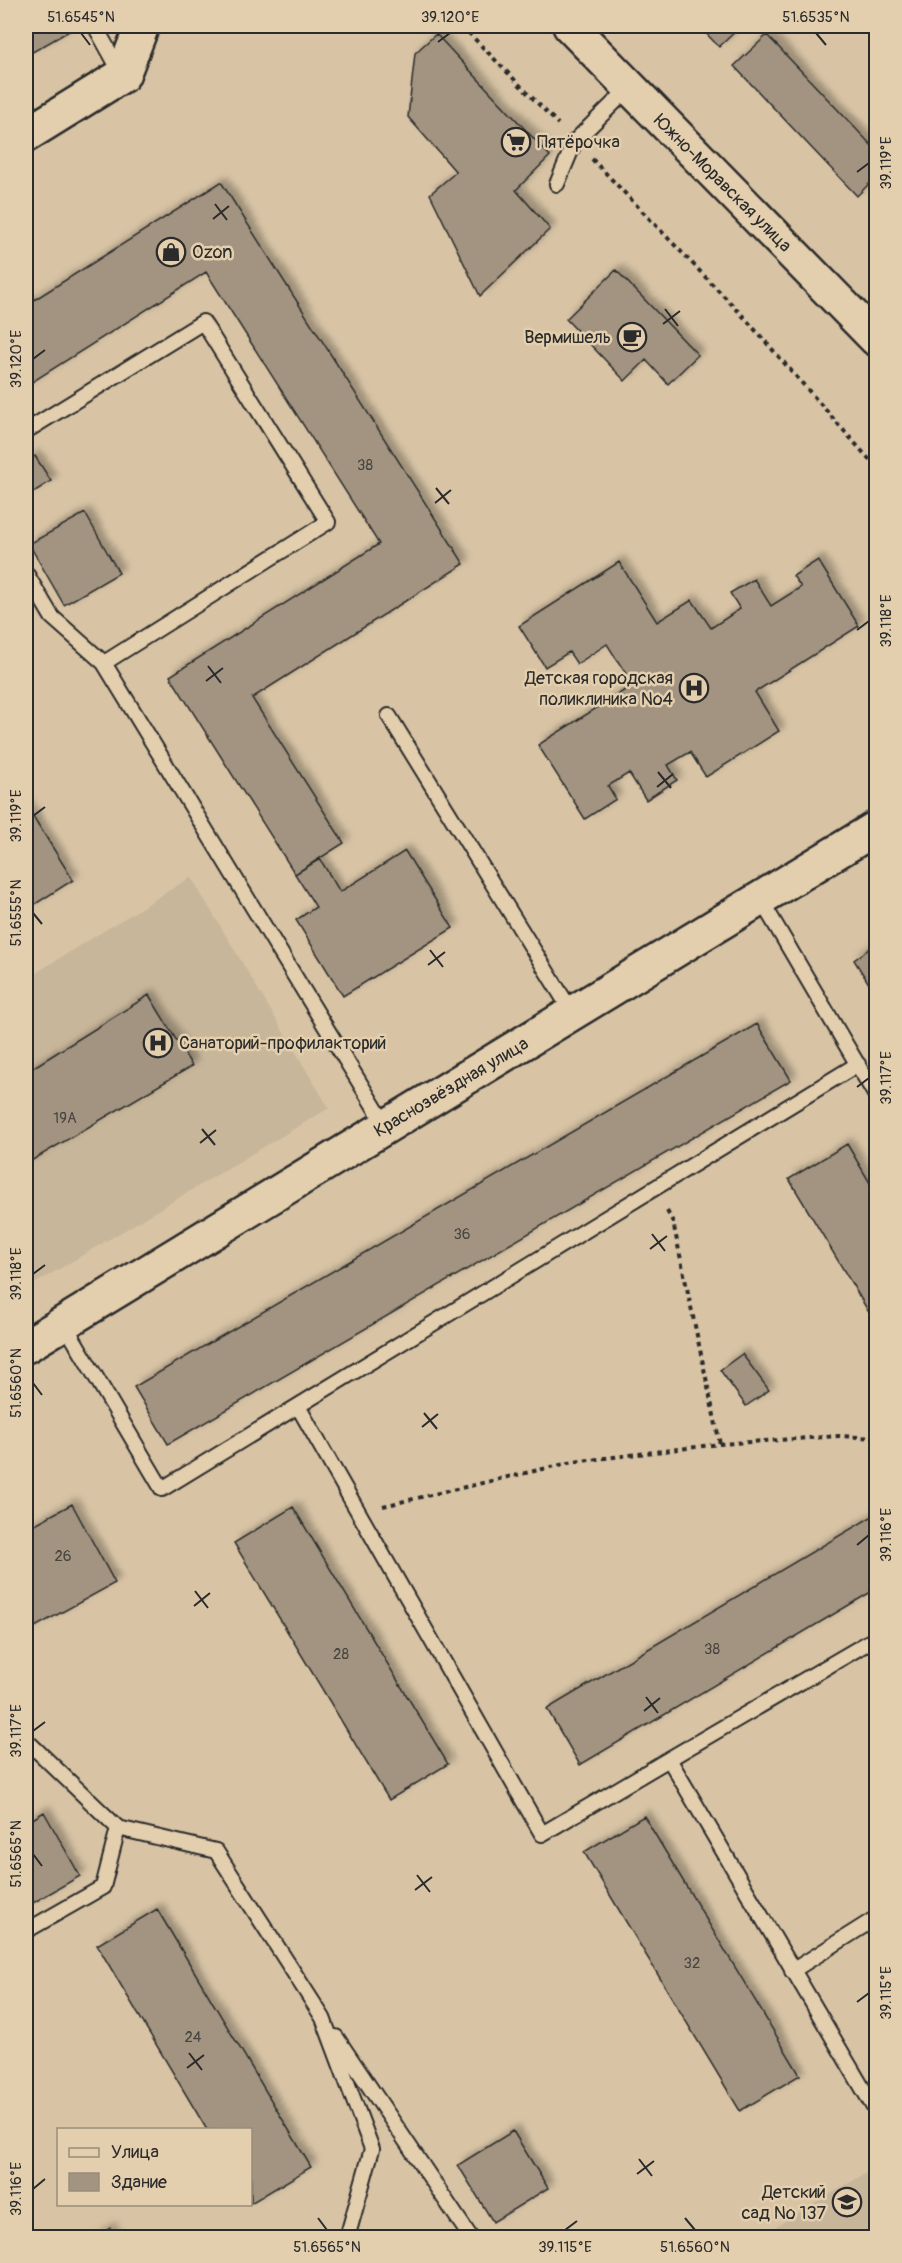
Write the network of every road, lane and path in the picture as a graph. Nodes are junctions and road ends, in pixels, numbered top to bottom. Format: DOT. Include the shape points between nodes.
graph roads {
  1 [pos="95,26"];
  2 [pos="142,26"];
  3 [pos="462,26"];
  4 [pos="570,26"];
  5 [pos="123,75"];
  6 [pos="629,88"];
  7 [pos="26,135"];
  8 [pos="575,141"];
  9 [pos="557,184"];
  10 [pos="876,339"];
  11 [pos="26,431"];
  12 [pos="876,467"];
  13 [pos="26,573"];
  14 [pos="104,663"];
  15 [pos="389,716"];
  16 [pos="876,828"];
  17 [pos="761,900"];
  18 [pos="573,1014"];
  19 [pos="858,1064"];
  20 [pos="876,1095"];
  21 [pos="386,1126"];
  22 [pos="673,1222"];
  23 [pos="64,1323"];
  24 [pos="26,1346"];
  25 [pos="299,1408"];
  26 [pos="876,1438"];
  27 [pos="720,1444"];
  28 [pos="357,1512"];
  29 [pos="876,1638"];
  30 [pos="26,1740"];
  31 [pos="669,1758"];
  32 [pos="118,1828"];
  33 [pos="876,1918"];
  34 [pos="26,1931"];
  35 [pos="792,1971"];
  36 [pos="323,2018"];
  37 [pos="876,2111"];
  38 [pos="347,2238"];
  39 [pos="471,2238"];
  1 -- 5 [label="lane"];
  2 -- 5 [label="street"];
  3 -- 8 [label="path"];
  4 -- 6 [label="street, Южно-Моравская улица"];
  5 -- 7 [label="street"];
  6 -- 8 [label="lane"];
  6 -- 10 [label="street, Южно-Моравская улица"];
  8 -- 9 [label="lane"];
  8 -- 12 [label="path" via="742,315"];
  11 -- 14 [label="lane" via="203,322 328,522"];
  13 -- 14 [label="lane" via="52,617"];
  14 -- 21 [label="lane"];
  15 -- 18 [label="lane"];
  16 -- 17 [label="street, Краснозвёздная улица"];
  17 -- 18 [label="street, Краснозвёздная улица"];
  17 -- 19 [label="lane"];
  18 -- 21 [label="street, Краснозвёздная улица"];
  19 -- 20 [label="lane"];
  19 -- 25 [label="lane"];
  21 -- 23 [label="street, Краснозвёздная улица"];
  22 -- 27 [label="path"];
  23 -- 24 [label="street, Краснозвёздная улица"];
  23 -- 25 [label="lane" via="162,1489"];
  25 -- 28 [label="lane"];
  26 -- 27 [label="path" via="839,1436"];
  27 -- 28 [label="path" via="573,1462"];
  28 -- 31 [label="lane" via="542,1834"];
  29 -- 31 [label="lane"];
  30 -- 32 [label="lane"];
  31 -- 35 [label="lane"];
  32 -- 34 [label="lane" via="103,1887"];
  32 -- 36 [label="lane" via="216,1851"];
  33 -- 35 [label="lane"];
  35 -- 37 [label="lane"];
  36 -- 38 [label="lane" via="372,2149"];
  36 -- 39 [label="lane"];
}
